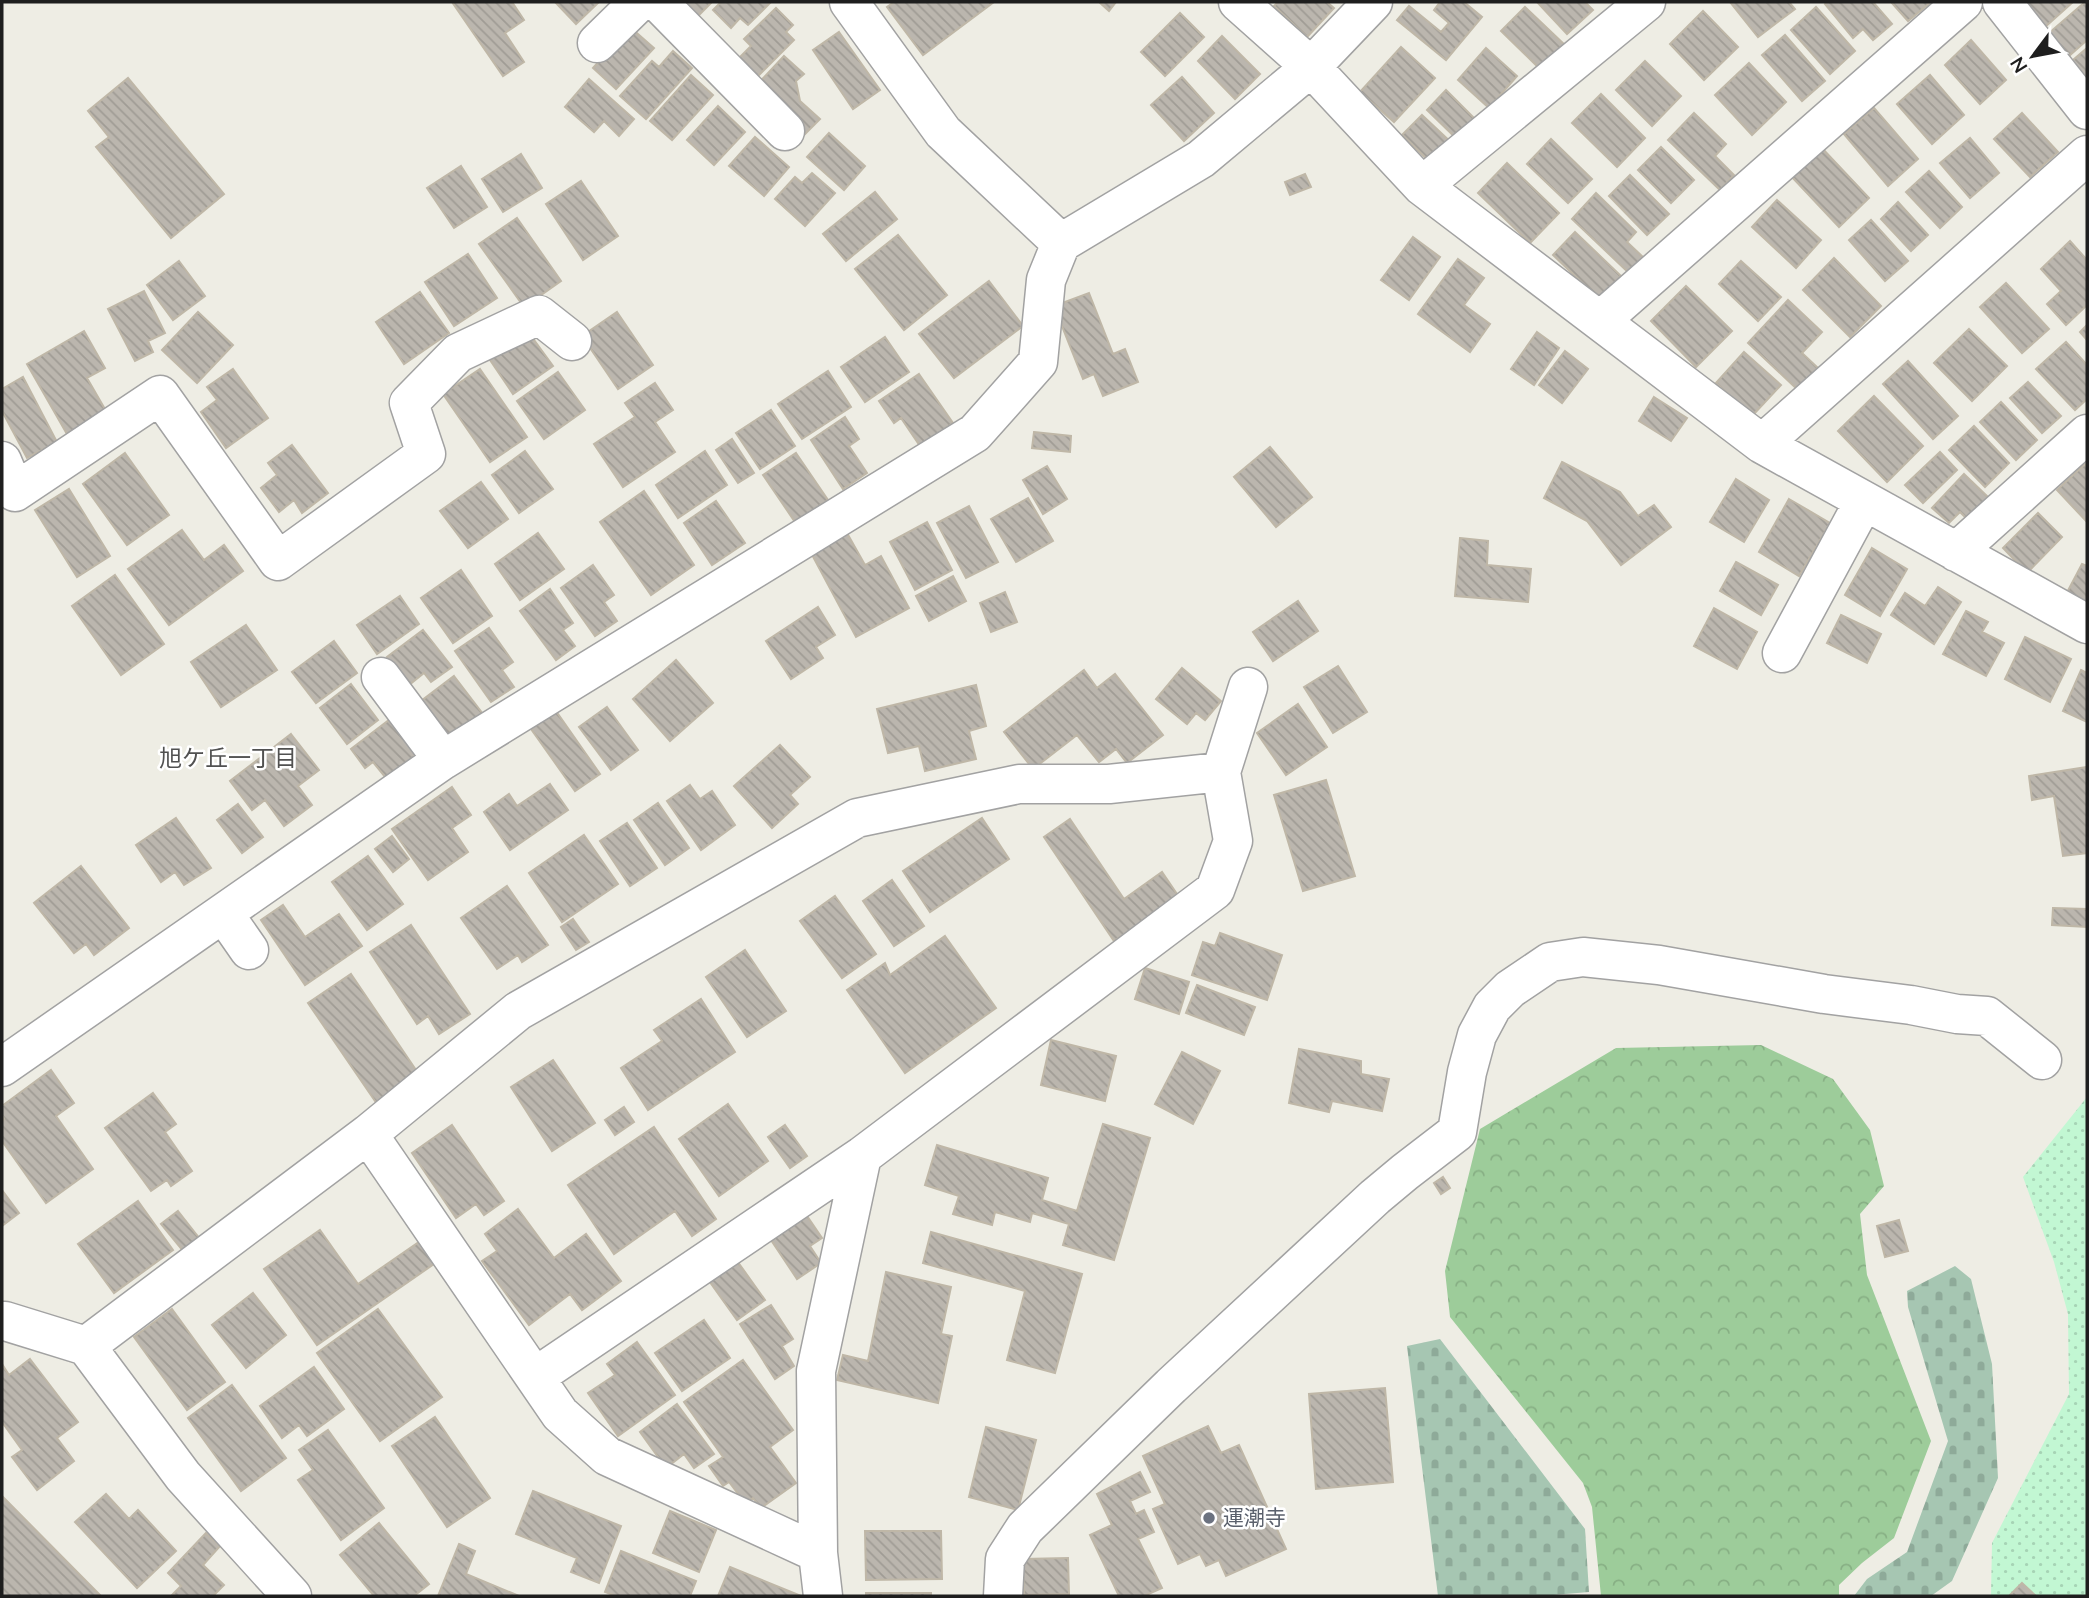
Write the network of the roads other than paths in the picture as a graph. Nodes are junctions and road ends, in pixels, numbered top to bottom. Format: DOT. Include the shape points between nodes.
graph roads {
  1 [pos="639,2"];
  2 [pos="658,2"];
  3 [pos="849,2"];
  4 [pos="1238,2"];
  5 [pos="1373,2"];
  6 [pos="1646,2"];
  7 [pos="1963,2"];
  8 [pos="2002,2"];
  9 [pos="597,43"];
  10 [pos="1311,66"];
  11 [pos="2087,110"];
  12 [pos="785,131"];
  13 [pos="2087,155"];
  14 [pos="1422,186"];
  15 [pos="1061,243"];
  16 [pos="1600,321"];
  17 [pos="572,341"];
  18 [pos="2087,434"];
  19 [pos="1762,444"];
  20 [pos="2,461"];
  21 [pos="1864,500"];
  22 [pos="1956,552"];
  23 [pos="2087,624"];
  24 [pos="1782,653"];
  25 [pos="382,677"];
  26 [pos="1248,687"];
  27 [pos="443,760"];
  28 [pos="1221,772"];
  29 [pos="223,914"];
  30 [pos="249,950"];
  31 [pos="2042,1060"];
  32 [pos="2,1067"];
  33 [pos="368,1134"];
  34 [pos="862,1156"];
  35 [pos="5,1321"];
  36 [pos="86,1346"];
  37 [pos="535,1377"];
  38 [pos="818,1553"];
  39 [pos="292,1596"];
  40 [pos="823,1596"];
  41 [pos="1003,1596"];
  1 -- 9 [label="street"];
  2 -- 12 [label="street"];
  3 -- 15 [label="street" via="943,132"];
  4 -- 10 [label="street"];
  5 -- 10 [label="street"];
  6 -- 14 [label="street"];
  7 -- 16 [label="street"];
  8 -- 11 [label="street"];
  10 -- 14 [label="street"];
  10 -- 15 [label="street" via="1200,159"];
  13 -- 19 [label="street"];
  14 -- 16 [label="street"];
  15 -- 27 [label="street" via="1046,280 1038,362 975,433"];
  16 -- 19 [label="street"];
  17 -- 20 [label="street" via="539,315 458,353 409,403 426,454 278,561 160,395 15,492"];
  18 -- 22 [label="street"];
  19 -- 21 [label="street"];
  21 -- 22 [label="street"];
  21 -- 24 [label="street"];
  22 -- 23 [label="street"];
  25 -- 27 [label="street"];
  26 -- 28 [label="street"];
  27 -- 29 [label="street"];
  28 -- 33 [label="street" via="1110,784 1019,784 857,818 518,1011"];
  28 -- 34 [label="street" via="1233,841 1215,890"];
  29 -- 30 [label="street"];
  29 -- 32 [label="street"];
  31 -- 41 [label="street" via="1987,1016 1659,965 1583,957 1550,962 1510,989 1492,1007 1477,1034 1457,1132 1355,1216 1025,1528 1005,1559"];
  33 -- 36 [label="street"];
  33 -- 37 [label="street"];
  34 -- 37 [label="street"];
  34 -- 38 [label="street" via="816,1371"];
  35 -- 36 [label="street"];
  36 -- 39 [label="street" via="183,1475"];
  37 -- 38 [label="street" via="560,1414 607,1456"];
  38 -- 40 [label="street"];
}
